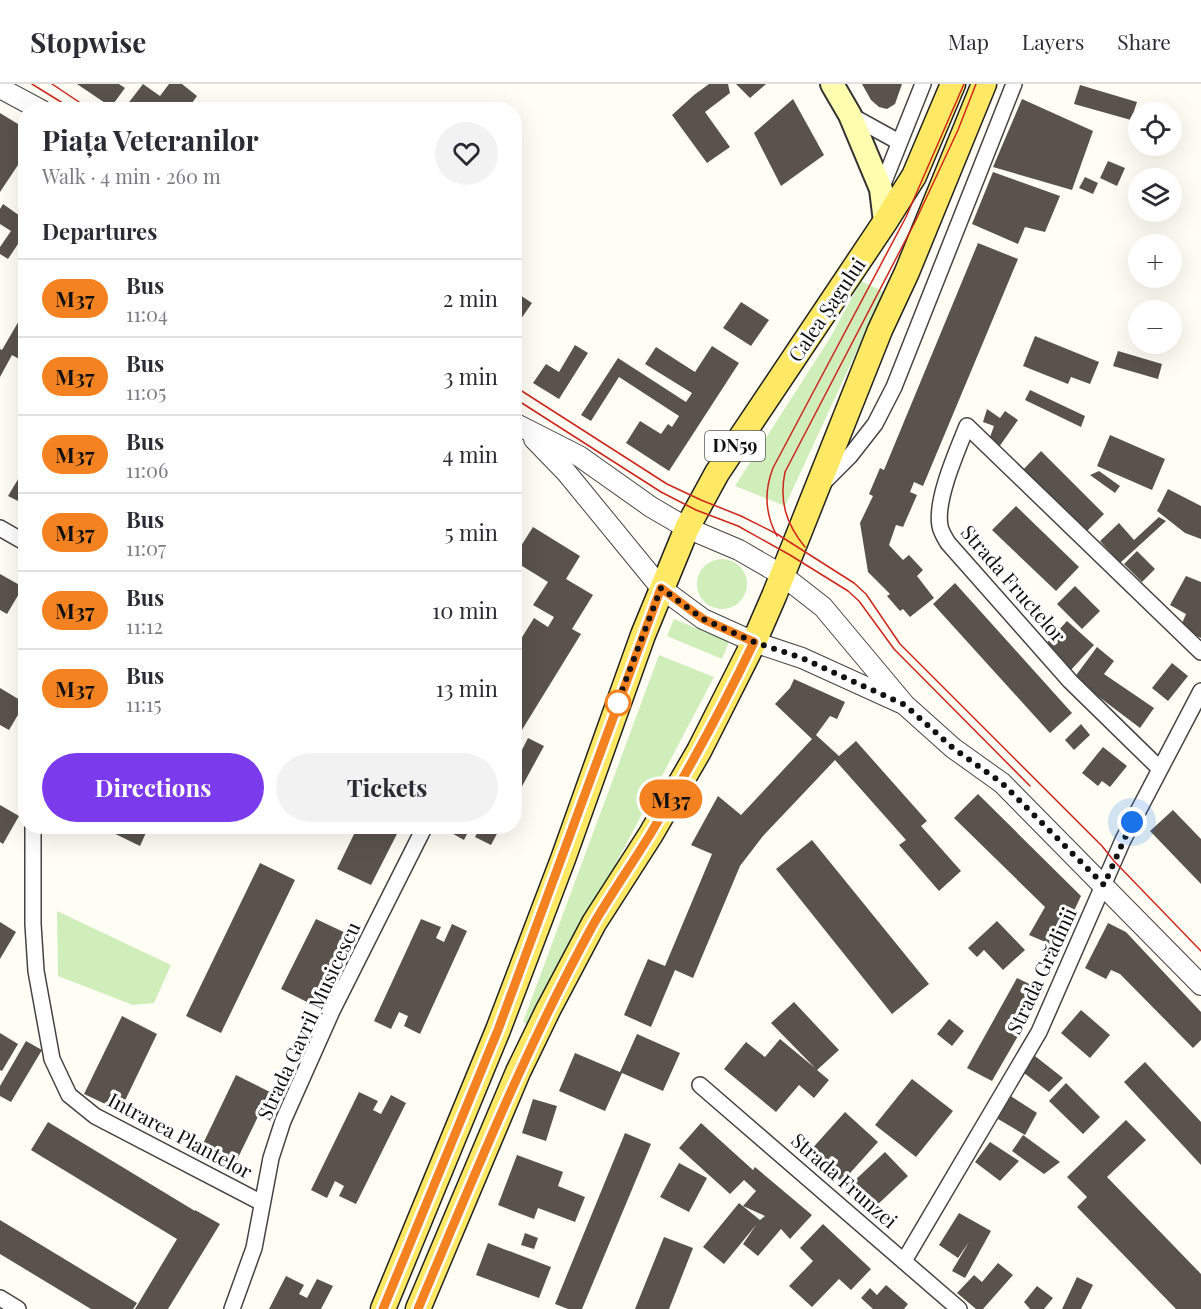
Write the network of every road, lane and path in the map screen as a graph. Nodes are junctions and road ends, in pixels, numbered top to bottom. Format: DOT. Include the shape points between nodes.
graph roads {
  1 [pos="832,84"];
  2 [pos="923,84"];
  3 [pos="953,84"];
  4 [pos="984,84"];
  5 [pos="1014,84"];
  6 [pos="0,88"];
  7 [pos="26,102"];
  8 [pos="850,115"];
  9 [pos="899,142"];
  10 [pos="882,189"];
  11 [pos="885,222"];
  12 [pos="522,428"];
  13 [pos="522,429"];
  14 [pos="815,490"];
  15 [pos="0,528"];
  16 [pos="687,528"];
  17 [pos="18,538"];
  18 [pos="782,575"];
  19 [pos="661,588"];
  20 [pos="754,642"];
  21 [pos="1201,652"];
  22 [pos="1199,701"];
  23 [pos="905,705"];
  24 [pos="1159,768"];
  25 [pos="33,834"];
  26 [pos="421,834"];
  27 [pos="1104,885"];
  28 [pos="1201,985"];
  29 [pos="700,1085"];
  30 [pos="262,1203"];
  31 [pos="904,1261"];
  32 [pos="0,1298"];
  33 [pos="18,1309"];
  34 [pos="232,1309"];
  35 [pos="383,1309"];
  36 [pos="418,1309"];
  37 [pos="959,1309"];
  1 -- 8 [label="main road"];
  2 -- 9 [label="street"];
  3 -- 11 [label="main road, Calea Șagului / DN59" via="914,176"];
  4 -- 14 [label="main road"];
  5 -- 14 [label="street" via="894,387 875,424 850,456"];
  6 -- 7 [label="street"];
  8 -- 9 [label="street"];
  8 -- 10 [label="main road"];
  9 -- 10 [label="street"];
  10 -- 11 [label="main road"];
  11 -- 16 [label="main road, Calea Șagului / DN59" via="717,473"];
  12 -- 16 [label="street" via="579,456"];
  13 -- 19 [label="street" via="566,472"];
  14 -- 18 [label="main road"];
  15 -- 17 [label="street"];
  16 -- 18 [label="street" via="739,550"];
  16 -- 19 [label="main road, DN59"];
  18 -- 20 [label="main road"];
  18 -- 23 [label="street" via="823,607"];
  19 -- 20 [label="street" via="703,619"];
  19 -- 35 [label="main road, DN59" via="498,1030"];
  20 -- 23 [label="street" via="802,658"];
  20 -- 36 [label="main road" via="699,751 594,923 543,1020"];
  21 -- 24 [label="street, Strada Fructelor" via="967,426 947,480 939,513 940,529 948,543 1070,681"];
  22 -- 24 [label="street, Strada Grădinii"];
  23 -- 27 [label="street" via="953,748 1002,783"];
  24 -- 27 [label="street, Strada Grădinii"];
  25 -- 30 [label="street, Intrarea Plantelor" via="36,971 52,1059 69,1095 95,1116"];
  26 -- 30 [label="street, Strada Gavril Musicescu" via="297,1088 271,1158"];
  27 -- 28 [label="street"];
  27 -- 31 [label="street, Strada Grădinii" via="1039,1032"];
  29 -- 31 [label="street, Strada Frunzei"];
  30 -- 34 [label="street, Strada Gavril Musicescu" via="254,1248"];
  31 -- 37 [label="street, Strada Frunzei"];
  32 -- 33 [label="street"];
}
